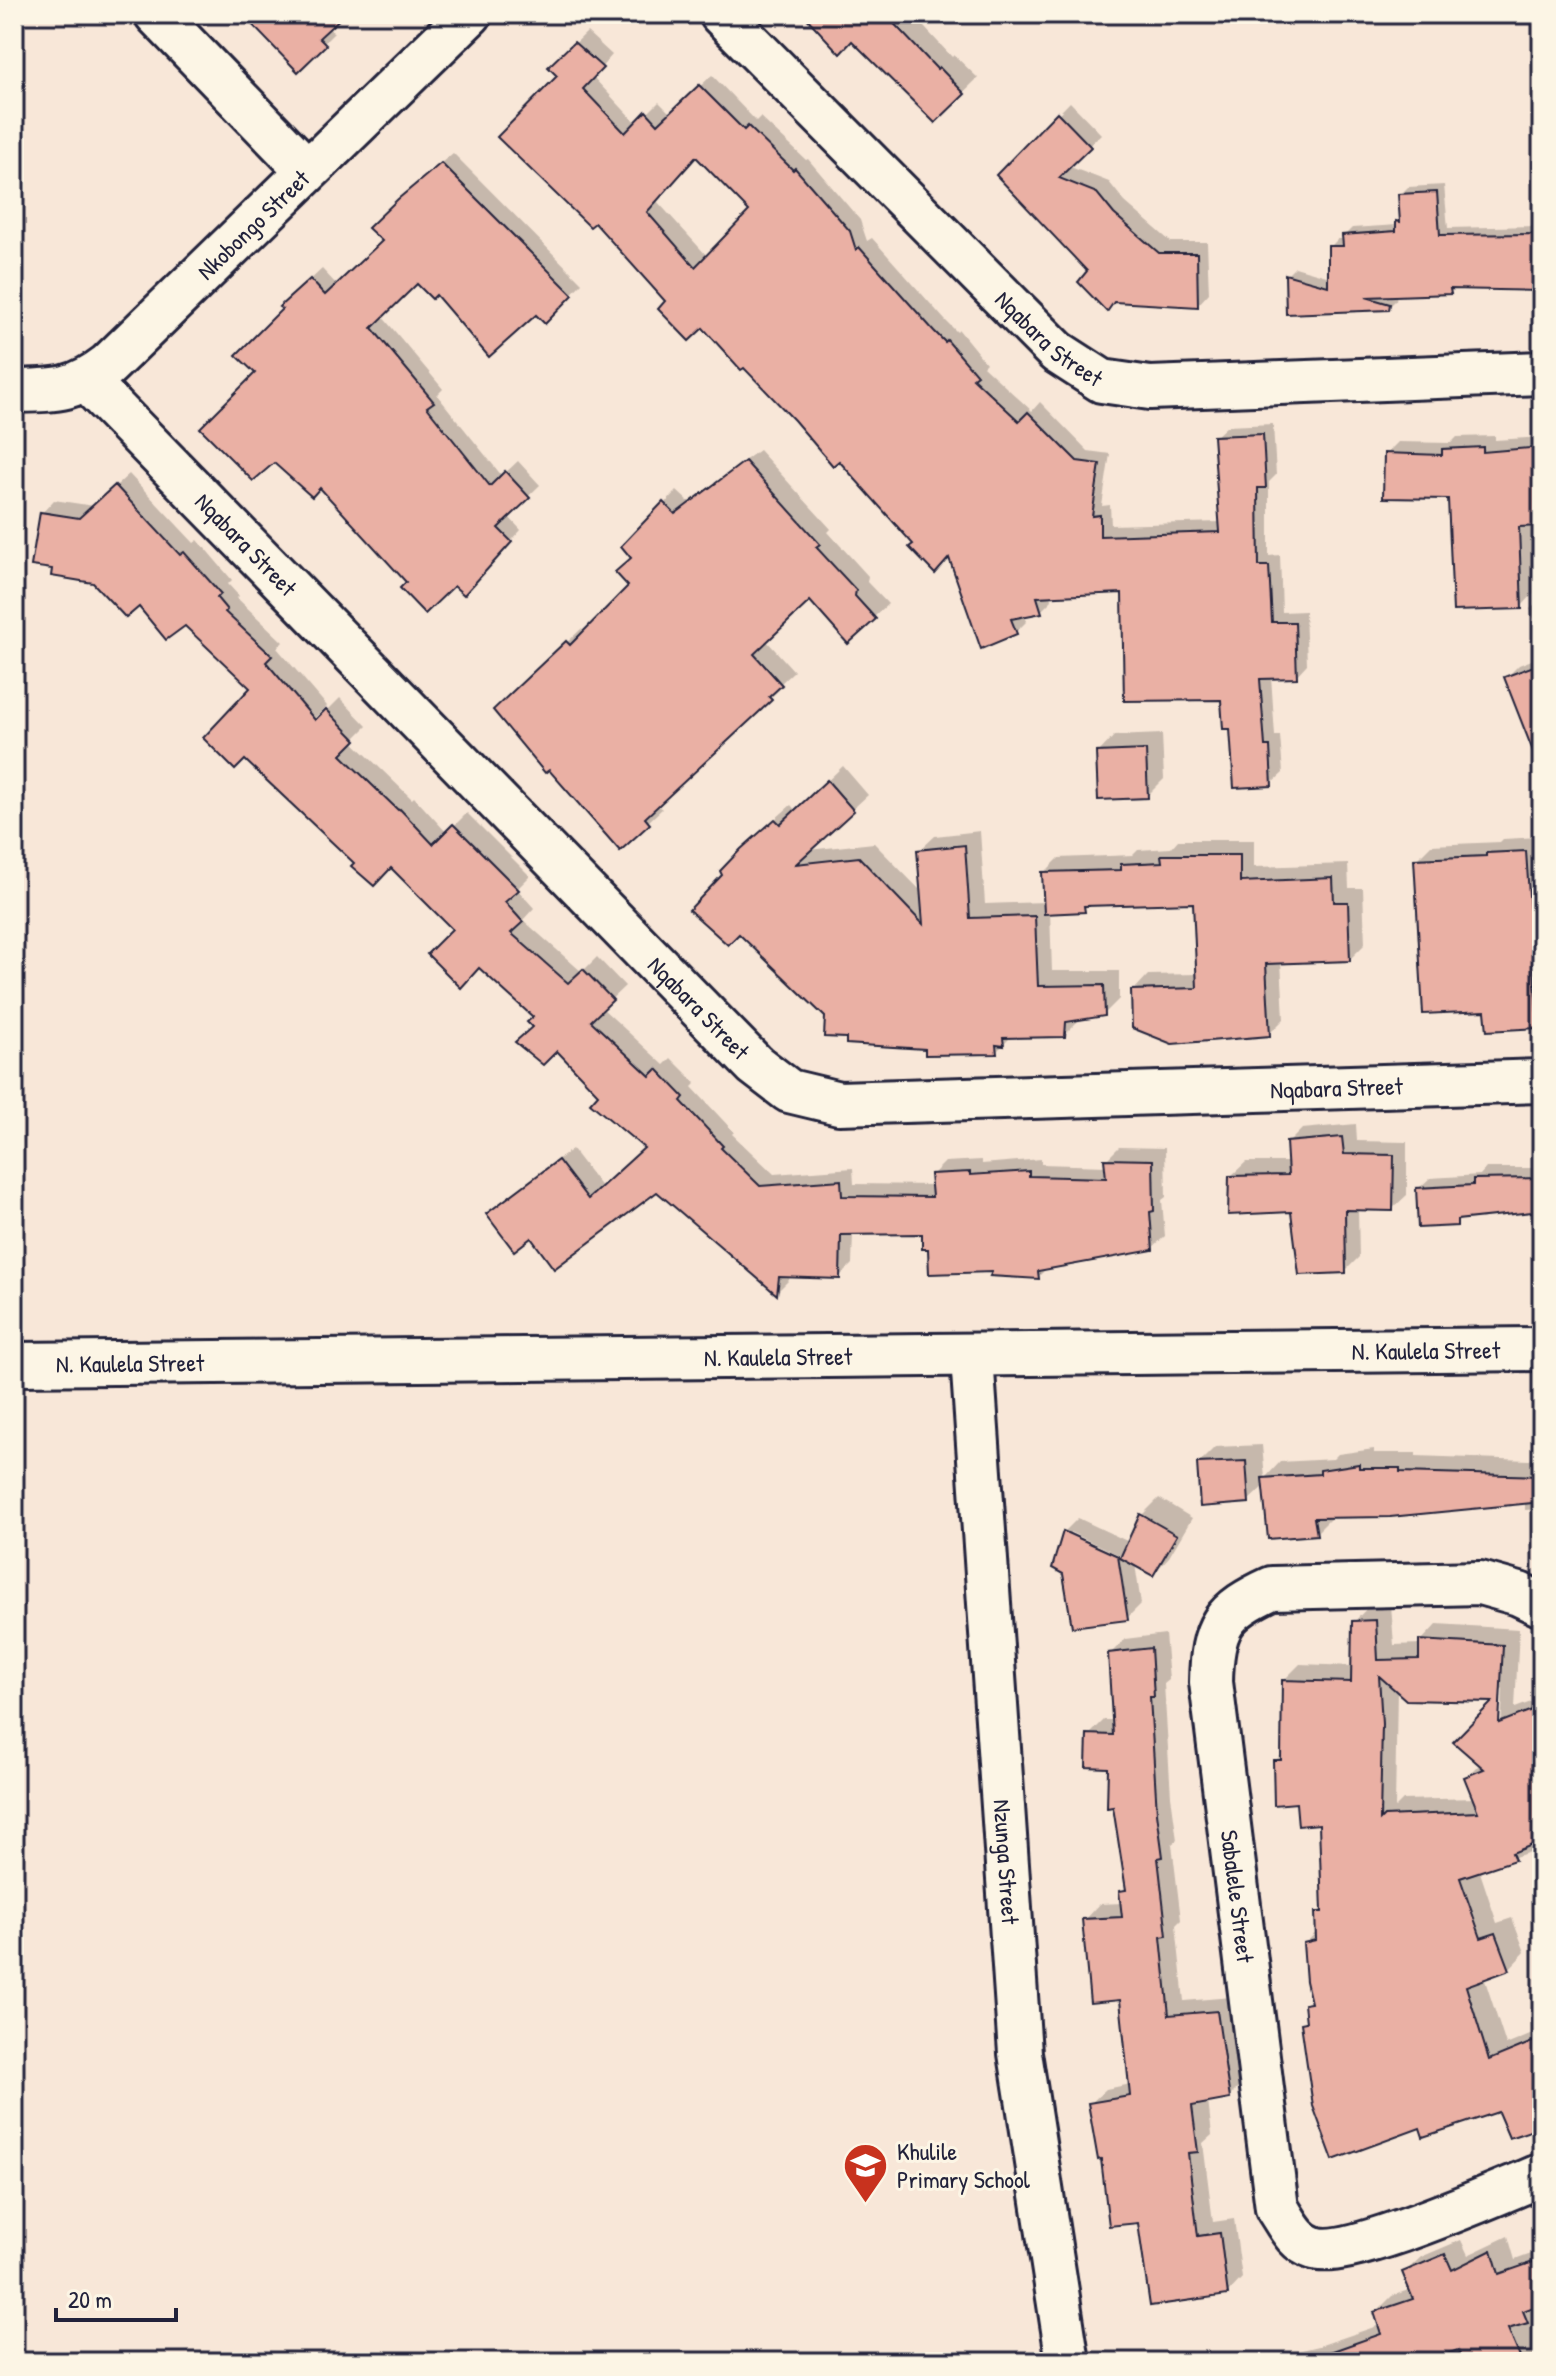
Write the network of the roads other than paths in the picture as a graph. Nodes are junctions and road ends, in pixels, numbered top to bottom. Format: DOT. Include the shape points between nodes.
graph roads {
  1 [pos="156,14"];
  2 [pos="470,14"];
  3 [pos="721,14"];
  4 [pos="307,170"];
  5 [pos="1542,373"];
  6 [pos="87,381"];
  7 [pos="14,391"];
  8 [pos="1542,1081"];
  9 [pos="1542,1349"];
  10 [pos="972,1357"];
  11 [pos="14,1364"];
  12 [pos="1542,1605"];
  13 [pos="1542,2175"];
  14 [pos="1068,2362"];
  1 -- 4 [label="street"];
  2 -- 4 [label="street, Nkobongo Street"];
  3 -- 5 [label="street, Nqabara Street" via="1057,352 1102,381 1150,388"];
  4 -- 6 [label="street, Nkobongo Street"];
  6 -- 7 [label="street, Nkobongo Street" via="53,390"];
  6 -- 8 [label="street, Nqabara Street" via="755,1065 789,1091 839,1103"];
  9 -- 10 [label="street, N. Kaulela Street"];
  10 -- 11 [label="street, N. Kaulela Street"];
  10 -- 14 [label="street, Nzunga Street" via="1020,2053"];
  12 -- 13 [label="street, Sabalele Street" via="1480,1583 1272,1588 1241,1603 1225,1618 1211,1666 1277,2208 1295,2236 1315,2249 1390,2235"];
}
